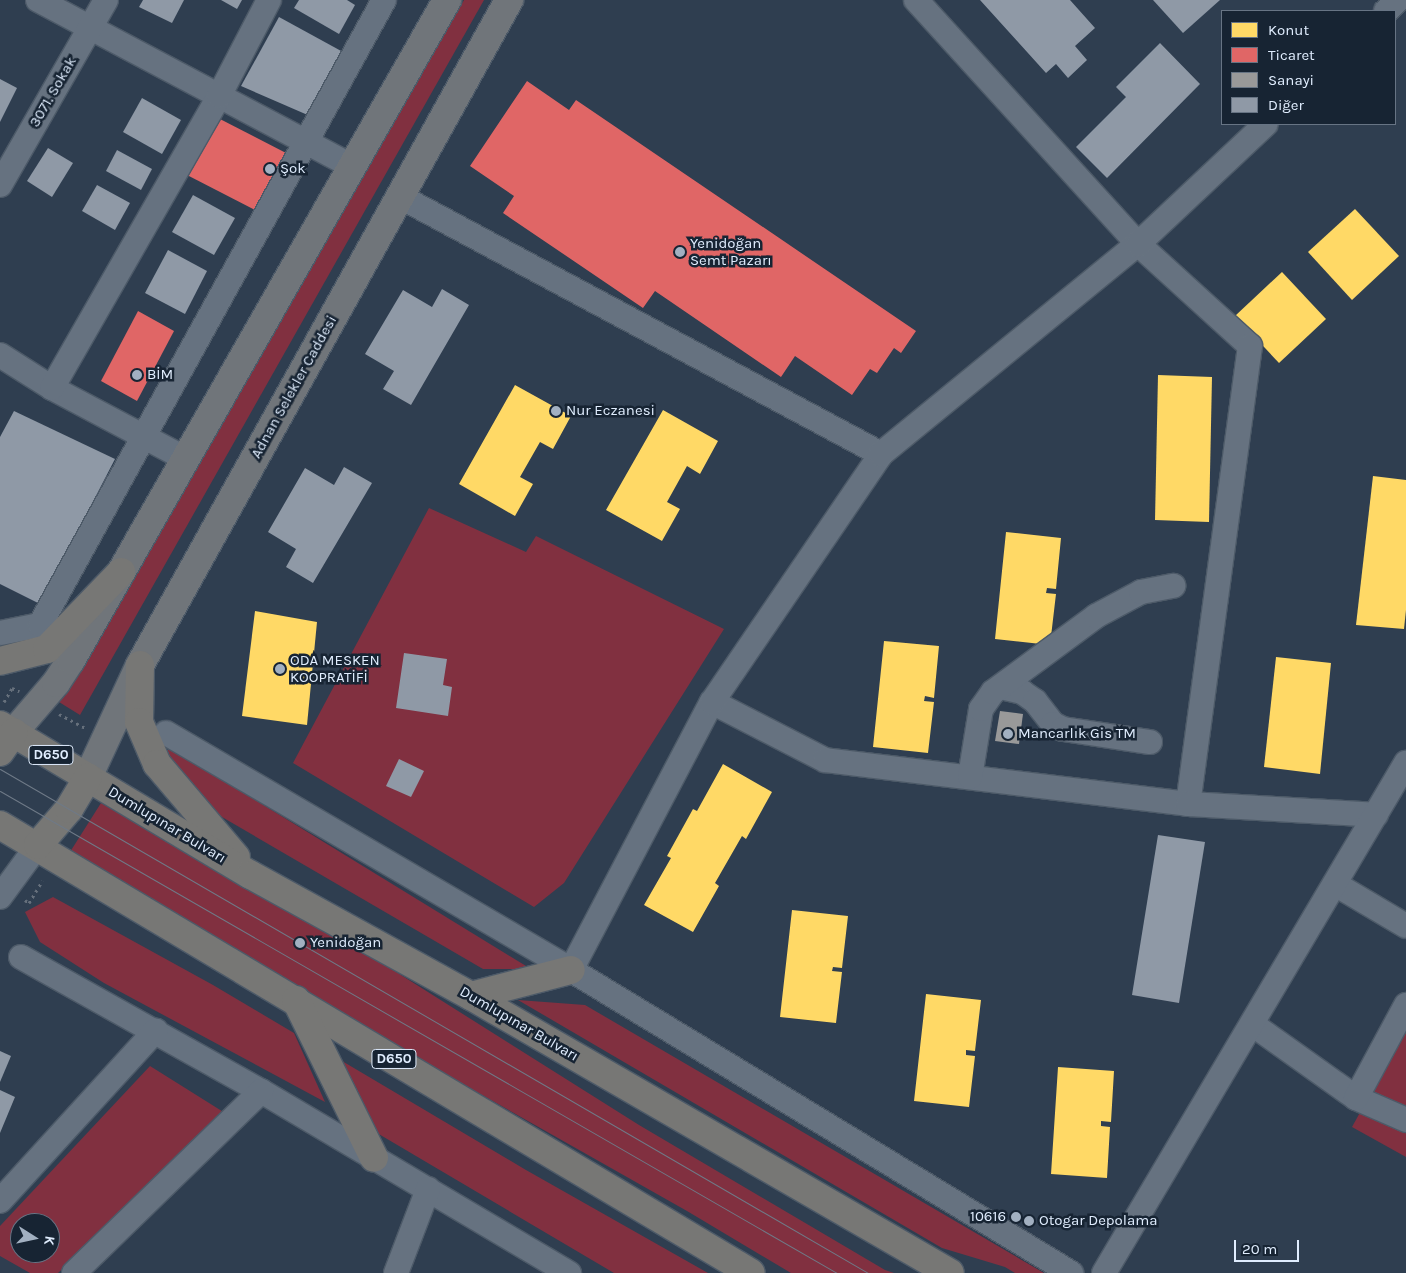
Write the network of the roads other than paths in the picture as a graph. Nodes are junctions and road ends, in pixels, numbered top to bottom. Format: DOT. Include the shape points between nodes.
graph roads {
  1 [pos="38,0"];
  2 [pos="106,0"];
  3 [pos="269,0"];
  4 [pos="384,0"];
  5 [pos="447,0"];
  6 [pos="508,0"];
  7 [pos="916,0"];
  8 [pos="1398,0"];
  9 [pos="1387,10"];
  10 [pos="90,28"];
  11 [pos="219,96"];
  12 [pos="1265,125"];
  13 [pos="305,142"];
  14 [pos="351,166"];
  15 [pos="0,185"];
  16 [pos="399,196"];
  17 [pos="1138,244"];
  18 [pos="0,355"];
  19 [pos="52,388"];
  20 [pos="144,436"];
  21 [pos="881,454"];
  22 [pos="186,458"];
  23 [pos="121,572"];
  24 [pos="1173,586"];
  25 [pos="0,634"];
  26 [pos="0,661"];
  27 [pos="140,666"];
  28 [pos="1001,687"];
  29 [pos="712,702"];
  30 [pos="166,733"];
  31 [pos="5,736"];
  32 [pos="1150,742"];
  33 [pos="1406,763"];
  34 [pos="88,777"];
  35 [pos="970,777"];
  36 [pos="1188,804"];
  37 [pos="1376,815"];
  38 [pos="0,825"];
  39 [pos="38,845"];
  40 [pos="251,875"];
  41 [pos="1335,884"];
  42 [pos="0,897"];
  43 [pos="1406,926"];
  44 [pos="21,958"];
  45 [pos="571,970"];
  46 [pos="471,996"];
  47 [pos="296,1000"];
  48 [pos="1406,1005"];
  49 [pos="1252,1024"];
  50 [pos="156,1030"];
  51 [pos="261,1091"];
  52 [pos="1356,1098"];
  53 [pos="1406,1120"];
  54 [pos="374,1158"];
  55 [pos="428,1189"];
  56 [pos="0,1201"];
  57 [pos="74,1273"];
  58 [pos="396,1273"];
  59 [pos="569,1273"];
  60 [pos="751,1273"];
  61 [pos="950,1273"];
  62 [pos="1071,1273"];
  63 [pos="1104,1273"];
  1 -- 10 [label="street"];
  2 -- 10 [label="street, 3071. Sokak"];
  3 -- 11 [label="street"];
  4 -- 13 [label="street"];
  5 -- 14 [label="main road"];
  6 -- 16 [label="main road, Adnan Selekler Caddesi"];
  7 -- 17 [label="street"];
  8 -- 9 [label="street"];
  10 -- 11 [label="street"];
  10 -- 15 [label="street, 3071. Sokak"];
  11 -- 13 [label="street"];
  11 -- 19 [label="street"];
  12 -- 17 [label="street"];
  13 -- 14 [label="street"];
  13 -- 20 [label="street"];
  14 -- 22 [label="main road"];
  16 -- 21 [label="street"];
  16 -- 27 [label="main road, Adnan Selekler Caddesi"];
  17 -- 21 [label="street"];
  17 -- 36 [label="street" via="1250,346"];
  18 -- 19 [label="street"];
  19 -- 20 [label="street"];
  20 -- 22 [label="street"];
  20 -- 25 [label="street" via="40,625"];
  21 -- 29 [label="street"];
  22 -- 23 [label="main road"];
  23 -- 26 [label="highway" via="47,649"];
  23 -- 31 [label="main road" via="56,683"];
  24 -- 28 [label="street" via="1141,592 1096,616"];
  27 -- 34 [label="main road, Adnan Selekler Caddesi"];
  27 -- 40 [label="highway" via="139,722 157,764"];
  28 -- 32 [label="street" via="1022,692 1035,701 1053,724 1063,729"];
  28 -- 35 [label="street" via="987,698 981,709"];
  29 -- 35 [label="street" via="825,760"];
  29 -- 45 [label="street"];
  30 -- 45 [label="street"];
  31 -- 34 [label="highway, Dumlupınar Bulvarı / D650"];
  33 -- 37 [label="street"];
  34 -- 39 [label="highway" via="69,809"];
  34 -- 40 [label="highway, Dumlupınar Bulvarı / D650"];
  35 -- 36 [label="street"];
  36 -- 37 [label="street"];
  37 -- 41 [label="street"];
  38 -- 39 [label="highway, D650"];
  39 -- 42 [label="street"];
  39 -- 47 [label="highway, D650"];
  40 -- 46 [label="highway, Dumlupınar Bulvarı / D650"];
  41 -- 43 [label="street"];
  41 -- 49 [label="street"];
  44 -- 50 [label="street"];
  45 -- 46 [label="highway"];
  45 -- 62 [label="street"];
  46 -- 61 [label="highway, Dumlupınar Bulvarı / D650"];
  47 -- 54 [label="highway"];
  47 -- 60 [label="highway, D650"];
  48 -- 52 [label="street"];
  49 -- 52 [label="street"];
  49 -- 63 [label="street"];
  50 -- 51 [label="street"];
  50 -- 56 [label="street"];
  51 -- 54 [label="street"];
  51 -- 57 [label="street"];
  52 -- 53 [label="street"];
  54 -- 55 [label="street"];
  55 -- 58 [label="street"];
  55 -- 59 [label="street"];
}
